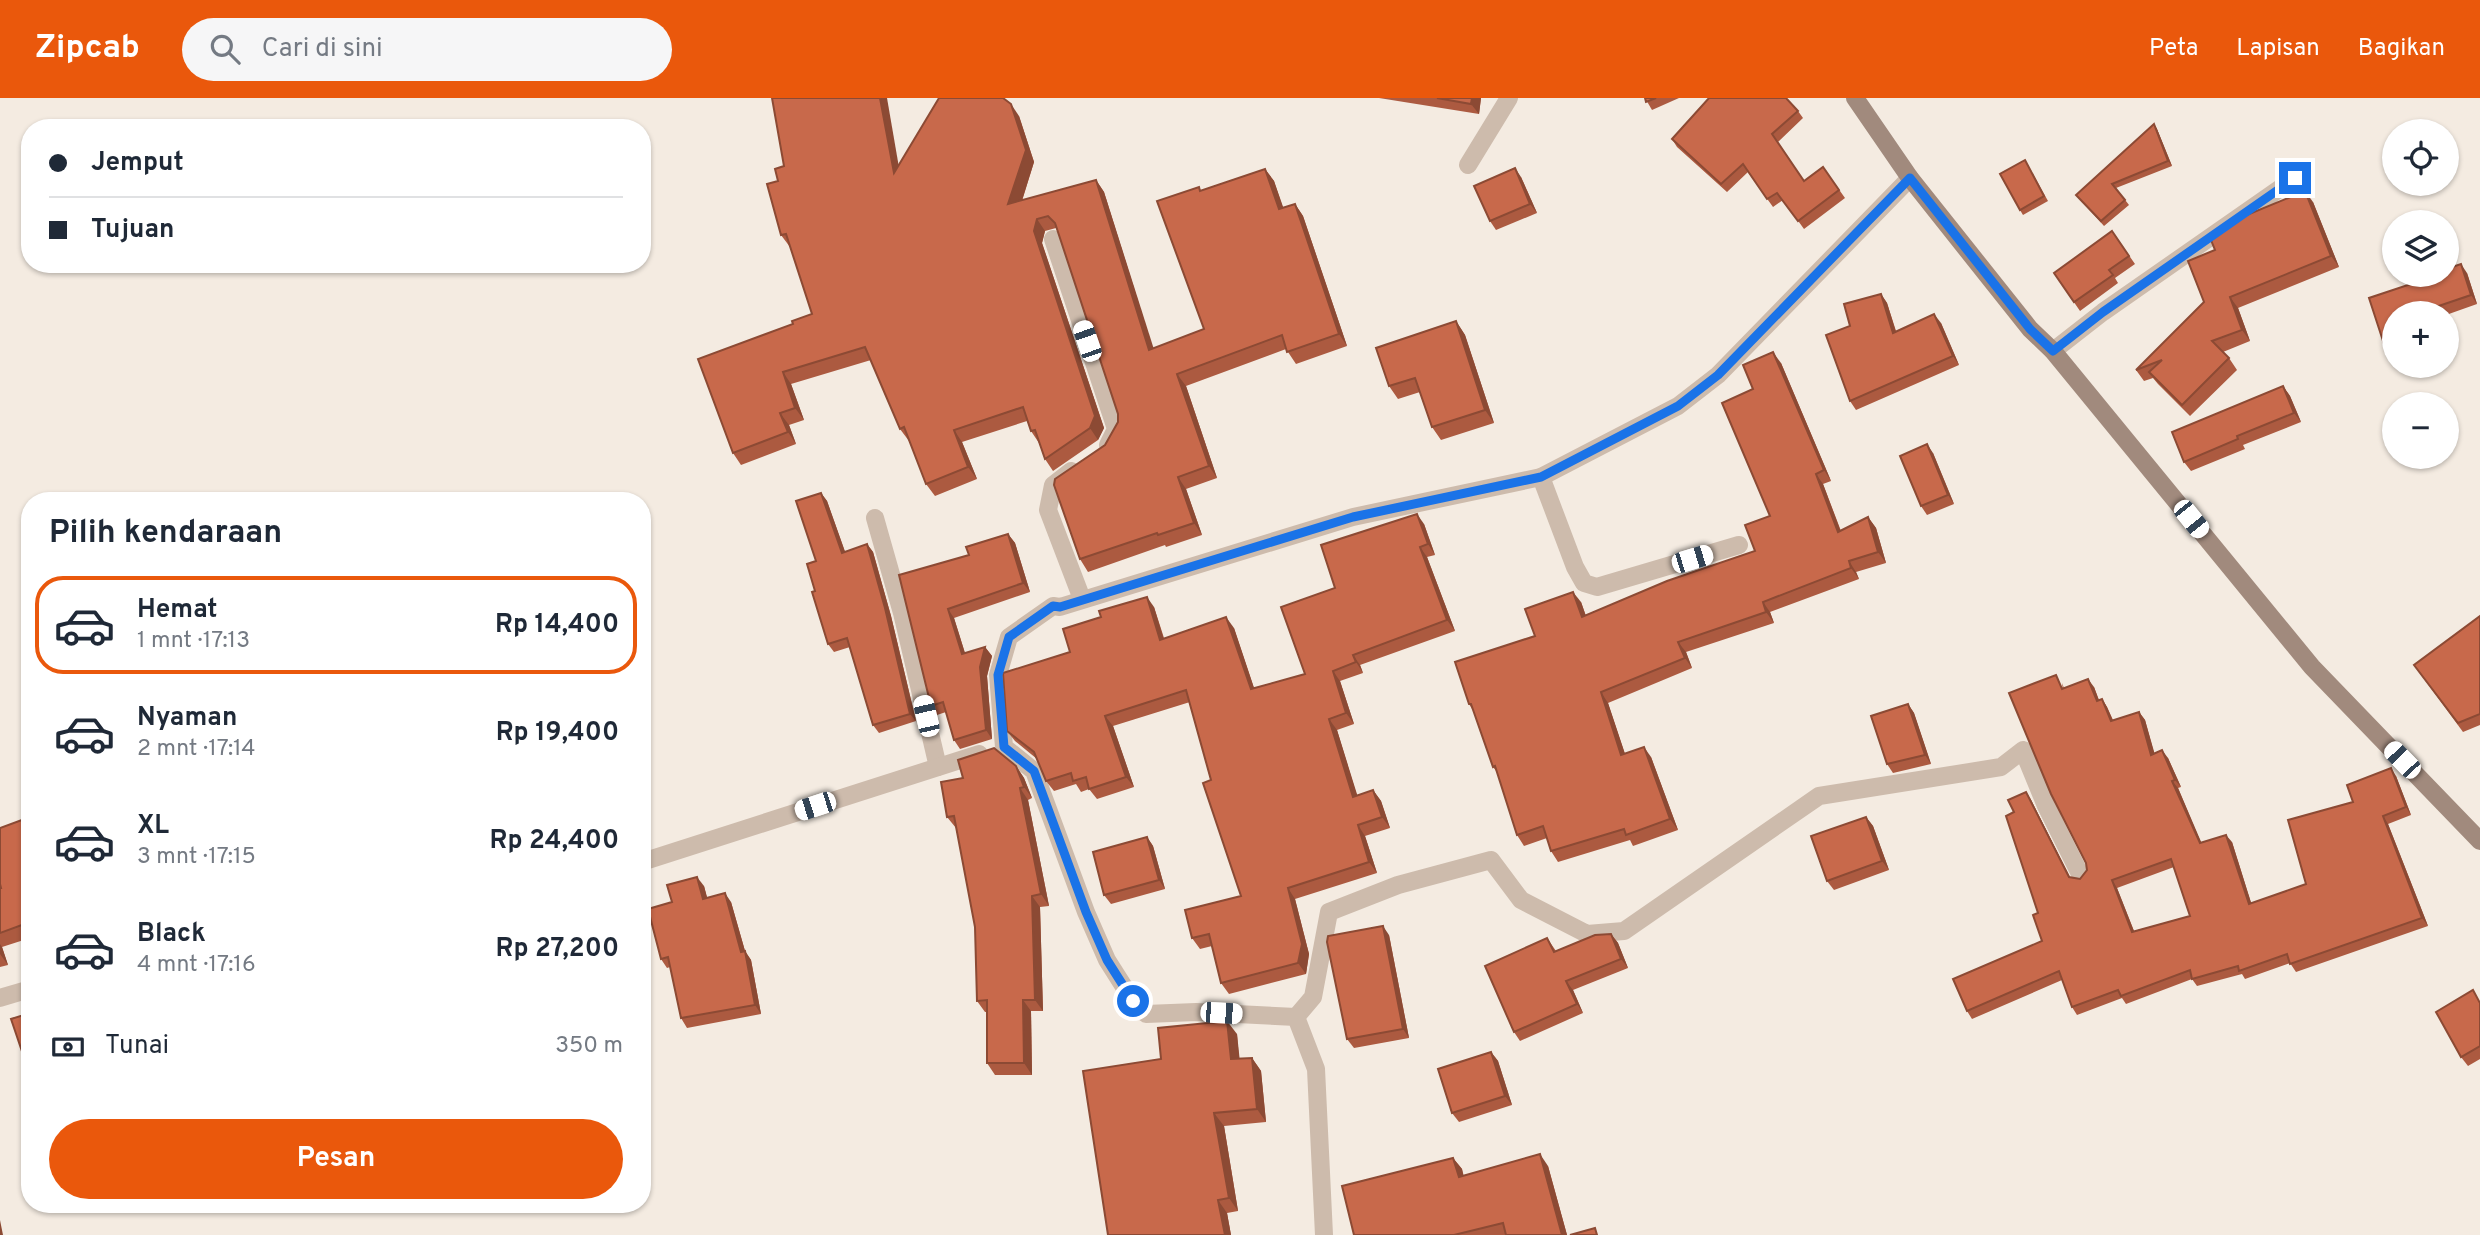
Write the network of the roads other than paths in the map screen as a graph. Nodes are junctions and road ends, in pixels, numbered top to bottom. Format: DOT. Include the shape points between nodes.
graph roads {
  1 [pos="1509,98"];
  2 [pos="1855,98"];
  3 [pos="1468,165"];
  4 [pos="1910,178"];
  5 [pos="2295,178"];
  6 [pos="1053,239"];
  7 [pos="2053,351"];
  8 [pos="1541,477"];
  9 [pos="875,518"];
  10 [pos="1739,545"];
  11 [pos="1082,599"];
  12 [pos="1004,747"];
  13 [pos="938,767"];
  14 [pos="2480,841"];
  15 [pos="651,859"];
  16 [pos="2081,876"];
  17 [pos="21,992"];
  18 [pos="0,998"];
  19 [pos="1296,1017"];
  20 [pos="1324,1235"];
  1 -- 3 [label="street"];
  2 -- 4 [label="street"];
  4 -- 7 [label="street" via="2030,329"];
  4 -- 8 [label="street" via="1718,375 1678,406"];
  5 -- 7 [label="street"];
  6 -- 11 [label="street" via="1116,429 1107,448 1053,485 1048,510"];
  7 -- 14 [label="street" via="2312,667"];
  8 -- 10 [label="street" via="1584,583 1597,587"];
  8 -- 11 [label="street" via="1353,517"];
  9 -- 13 [label="street"];
  11 -- 12 [label="street" via="1053,606 1009,637 998,675"];
  12 -- 13 [label="street"];
  12 -- 19 [label="street" via="1034,771 1107,960 1146,1014"];
  13 -- 15 [label="street"];
  16 -- 19 [label="street" via="2024,750 2001,767 1819,796 1624,932 1587,934 1521,900 1491,859 1398,885 1329,912 1313,997"];
  17 -- 18 [label="street"];
  19 -- 20 [label="street" via="1316,1069"];
}
